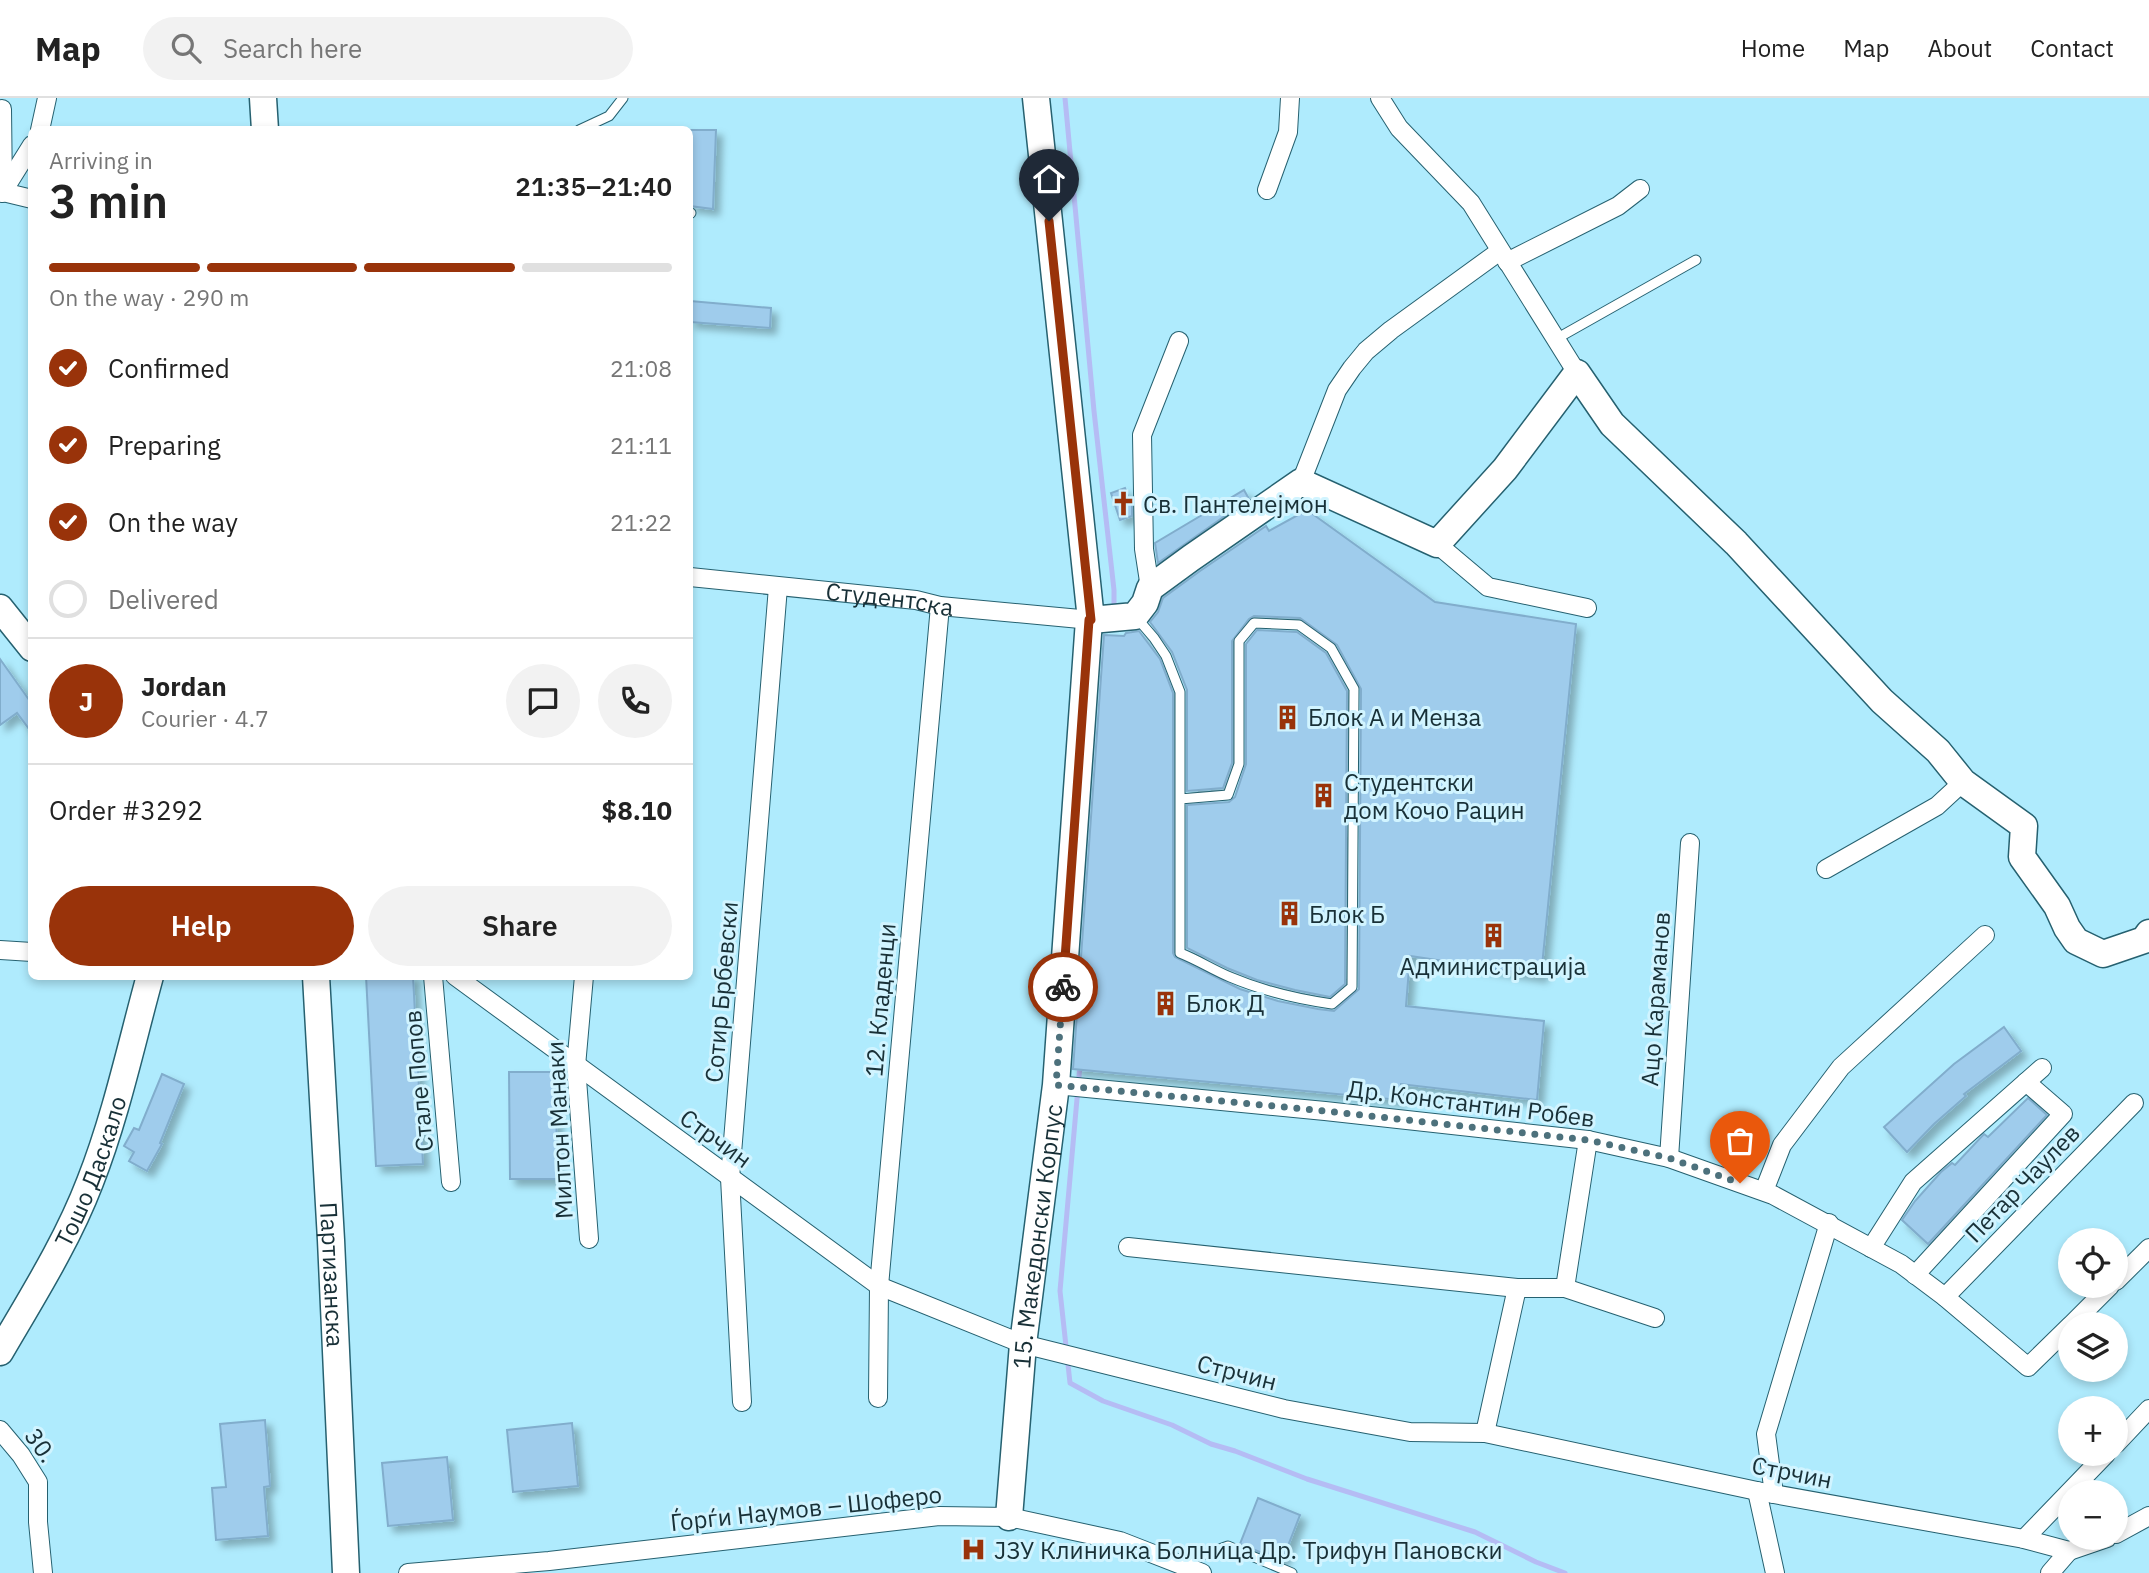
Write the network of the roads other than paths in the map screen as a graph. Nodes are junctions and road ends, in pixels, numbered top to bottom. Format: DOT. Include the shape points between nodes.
graph roads {
  1 [pos="47,98"];
  2 [pos="263,98"];
  3 [pos="623,98"];
  4 [pos="1036,98"];
  5 [pos="1290,98"];
  6 [pos="1380,98"];
  7 [pos="2,109"];
  8 [pos="41,126"];
  9 [pos="265,126"];
  10 [pos="588,126"];
  11 [pos="28,151"];
  12 [pos="1640,189"];
  13 [pos="1267,190"];
  14 [pos="1,194"];
  15 [pos="28,198"];
  16 [pos="1504,256"];
  17 [pos="1696,260"];
  18 [pos="1556,339"];
  19 [pos="1179,341"];
  20 [pos="1577,373"];
  21 [pos="1301,482"];
  22 [pos="1437,544"];
  23 [pos="693,577"];
  24 [pos="778,587"];
  25 [pos="1150,588"];
  26 [pos="940,606"];
  27 [pos="0,608"];
  28 [pos="1587,608"];
  29 [pos="1134,616"];
  30 [pos="1090,620"];
  31 [pos="28,643"];
  32 [pos="1963,782"];
  33 [pos="1180,799"];
  34 [pos="1689,843"];
  35 [pos="1826,869"];
  36 [pos="2149,933"];
  37 [pos="1985,935"];
  38 [pos="0,950"];
  39 [pos="28,952"];
  40 [pos="149,980"];
  41 [pos="316,980"];
  42 [pos="433,980"];
  43 [pos="460,980"];
  44 [pos="584,980"];
  45 [pos="576,1066"];
  46 [pos="2042,1068"];
  47 [pos="2026,1082"];
  48 [pos="1056,1085"];
  49 [pos="2134,1103"];
  50 [pos="1588,1140"];
  51 [pos="1669,1158"];
  52 [pos="730,1178"];
  53 [pos="451,1182"];
  54 [pos="1764,1191"];
  55 [pos="1829,1223"];
  56 [pos="589,1239"];
  57 [pos="1128,1247"];
  58 [pos="1871,1248"];
  59 [pos="2149,1248"];
  60 [pos="2128,1269"];
  61 [pos="1915,1275"];
  62 [pos="879,1286"];
  63 [pos="1517,1288"];
  64 [pos="1565,1288"];
  65 [pos="1945,1297"];
  66 [pos="2098,1298"];
  67 [pos="2084,1312"];
  68 [pos="1655,1318"];
  69 [pos="2058,1338"];
  70 [pos="1023,1344"];
  71 [pos="0,1352"];
  72 [pos="878,1398"];
  73 [pos="742,1402"];
  74 [pos="2149,1409"];
  75 [pos="0,1430"];
  76 [pos="2128,1431"];
  77 [pos="1485,1433"];
  78 [pos="2094,1466"];
  79 [pos="1766,1492"];
  80 [pos="2149,1516"];
  81 [pos="1009,1517"];
  82 [pos="2128,1527"];
  83 [pos="2024,1539"];
  84 [pos="2073,1550"];
  85 [pos="2070,1551"];
  86 [pos="1176,1564"];
  87 [pos="551,1567"];
  88 [pos="43,1573"];
  89 [pos="346,1573"];
  90 [pos="408,1573"];
  91 [pos="1202,1573"];
  92 [pos="1292,1573"];
  93 [pos="1775,1573"];
  94 [pos="2050,1573"];
  1 -- 8 [label="street"];
  2 -- 9 [label="street"];
  3 -- 10 [label="lane" via="609,116"];
  4 -- 30 [label="street"];
  5 -- 13 [label="street" via="1288,132"];
  6 -- 16 [label="street" via="1399,128 1471,203"];
  7 -- 14 [label="street"];
  11 -- 14 [label="street"];
  12 -- 16 [label="street" via="1618,206"];
  14 -- 15 [label="street"];
  16 -- 18 [label="street"];
  16 -- 21 [label="street" via="1366,351 1337,390"];
  17 -- 18 [label="lane"];
  18 -- 20 [label="street"];
  19 -- 25 [label="street" via="1142,435 1144,550"];
  20 -- 22 [label="street" via="1505,469"];
  20 -- 32 [label="street" via="1612,424 1736,542"];
  21 -- 22 [label="street"];
  21 -- 25 [label="street"];
  22 -- 28 [label="street" via="1488,587"];
  23 -- 24 [label="street, Студентска"];
  24 -- 26 [label="street, Студентска"];
  24 -- 52 [label="street, Сотир Брбевски"];
  25 -- 29 [label="street"];
  26 -- 30 [label="street, Студентска"];
  26 -- 62 [label="street, 12. Кладенци"];
  27 -- 31 [label="street"];
  29 -- 30 [label="street"];
  29 -- 33 [label="lane" via="1167,656 1180,692"];
  30 -- 48 [label="street, 15. Македонски Корпус"];
  32 -- 35 [label="street" via="1937,806"];
  32 -- 36 [label="street" via="2024,826 2022,856 2076,941 2103,954 2144,940"];
  33 -- 33 [label="lane" via="1228,795 1239,764 1239,641 1254,623 1299,625 1331,648 1354,689 1352,987 1332,1004 1293,999 1229,977 1180,953"];
  34 -- 51 [label="street, Ацо Караманов"];
  37 -- 54 [label="street" via="1841,1067 1782,1146"];
  38 -- 39 [label="street"];
  40 -- 71 [label="street, Тошо Даскало" via="90,1182 60,1250"];
  41 -- 89 [label="street, Партизанска"];
  42 -- 53 [label="street, Стале Попов"];
  43 -- 45 [label="street, Стрчин"];
  44 -- 45 [label="street, Милтон Манаки"];
  45 -- 52 [label="street, Стрчин"];
  45 -- 56 [label="street, Милтон Манаки"];
  46 -- 47 [label="street"];
  47 -- 58 [label="street" via="1913,1182"];
  47 -- 61 [label="street, Петар Чаулев" via="2063,1114"];
  48 -- 50 [label="street, Др. Константин Робев"];
  48 -- 70 [label="street, 15. Македонски Корпус"];
  49 -- 65 [label="street, Петар Чаулев"];
  50 -- 51 [label="street, Др. Константин Робев"];
  50 -- 64 [label="street"];
  51 -- 54 [label="street, Др. Константин Робев"];
  52 -- 62 [label="street, Стрчин"];
  52 -- 73 [label="street, Сотир Брбевски"];
  54 -- 55 [label="street, Др. Константин Робев"];
  55 -- 58 [label="street, Др. Константин Робев"];
  55 -- 79 [label="street" via="1766,1434"];
  57 -- 63 [label="street"];
  58 -- 61 [label="street, Др. Константин Робев"];
  59 -- 60 [label="street"];
  61 -- 65 [label="street, Др. Константин Робев"];
  62 -- 70 [label="street, Стрчин"];
  62 -- 72 [label="street, 12. Кладенци"];
  63 -- 64 [label="street"];
  63 -- 77 [label="street"];
  64 -- 68 [label="street"];
  65 -- 69 [label="street, Др. Константин Робев" via="2028,1367"];
  66 -- 67 [label="street"];
  70 -- 77 [label="street, Стрчин" via="1284,1409 1410,1432"];
  70 -- 81 [label="street, 15. Македонски Корпус"];
  74 -- 76 [label="street"];
  75 -- 88 [label="street, 30." via="38,1482"];
  77 -- 79 [label="street, Стрчин"];
  78 -- 83 [label="street"];
  79 -- 83 [label="street, Стрчин"];
  79 -- 93 [label="street"];
  80 -- 82 [label="street"];
  81 -- 86 [label="street, Ѓорѓи Наумов – Шоферо" via="1121,1541"];
  81 -- 87 [label="street, Ѓорѓи Наумов – Шоферо" via="939,1516"];
  83 -- 85 [label="street, Стрчин"];
  84 -- 85 [label="street"];
  85 -- 94 [label="street"];
  86 -- 91 [label="street, Ѓорѓи Наумов – Шоферо"];
  86 -- 92 [label="lane" via="1228,1546"];
  87 -- 90 [label="street, Ѓорѓи Наумов – Шоферо"];
}
